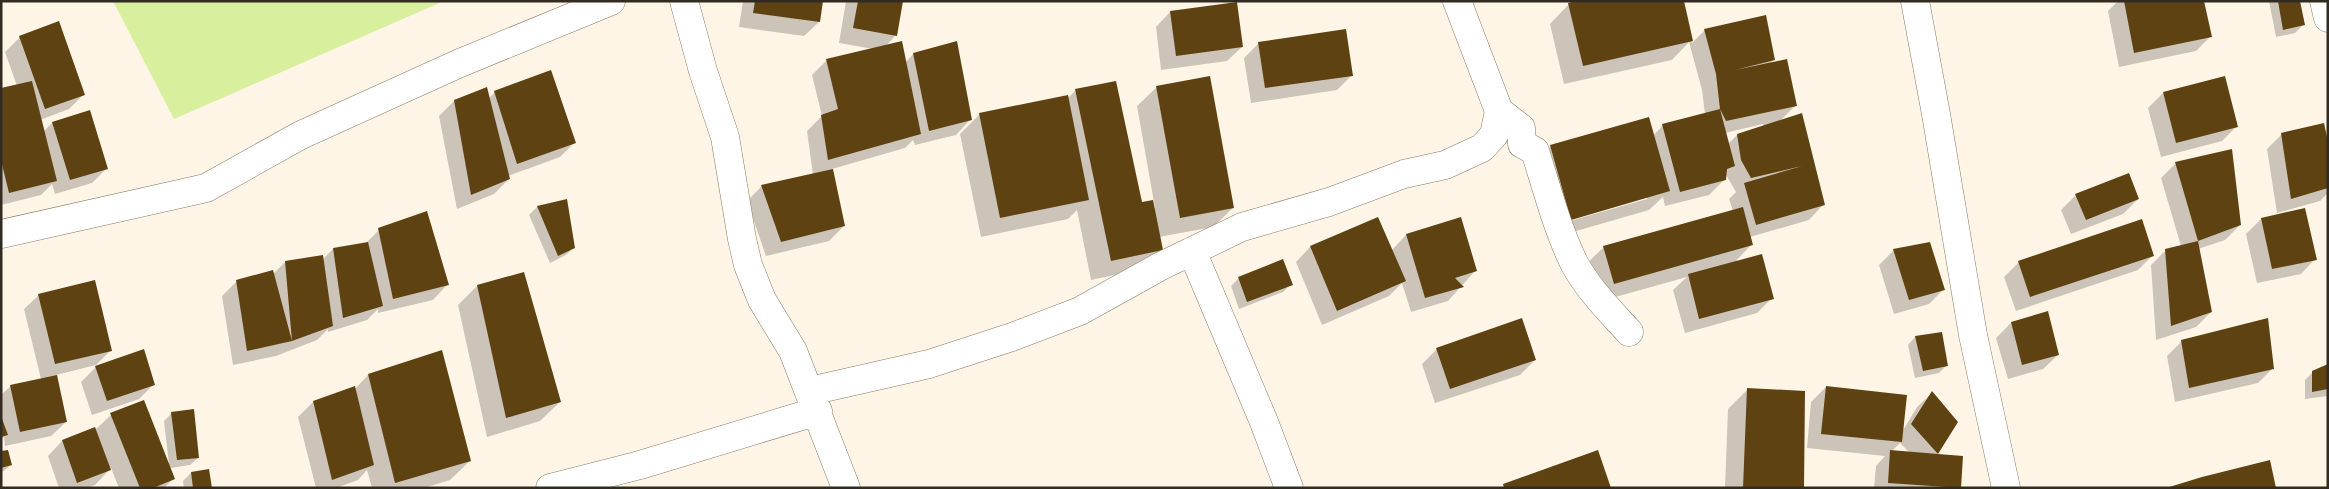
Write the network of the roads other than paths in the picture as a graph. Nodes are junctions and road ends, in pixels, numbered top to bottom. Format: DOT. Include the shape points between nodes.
graph roads {
  1 [pos="611,1"];
  2 [pos="684,1"];
  3 [pos="1457,1"];
  4 [pos="1915,1"];
  5 [pos="2324,1"];
  6 [pos="2328,18"];
  7 [pos="1499,111"];
  8 [pos="1,234"];
  9 [pos="1192,251"];
  10 [pos="1629,332"];
  11 [pos="814,401"];
  12 [pos="550,488"];
  13 [pos="846,488"];
  14 [pos="1289,488"];
  15 [pos="2006,488"];
  1 -- 8 [label="street" via="460,63 301,135 206,188"];
  2 -- 11 [label="street" via="725,137 748,265 762,300 793,352"];
  3 -- 7 [label="street"];
  4 -- 15 [label="street" via="1973,335"];
  5 -- 6 [label="street"];
  7 -- 9 [label="street" via="1494,135 1482,148 1445,165 1404,174 1329,202 1242,227"];
  7 -- 10 [label="street" via="1521,128 1522,144 1535,151 1575,265 1599,299"];
  9 -- 11 [label="street" via="1080,311 1012,337"];
  9 -- 14 [label="street"];
  11 -- 12 [label="street" via="640,465"];
  11 -- 13 [label="street"];
}
